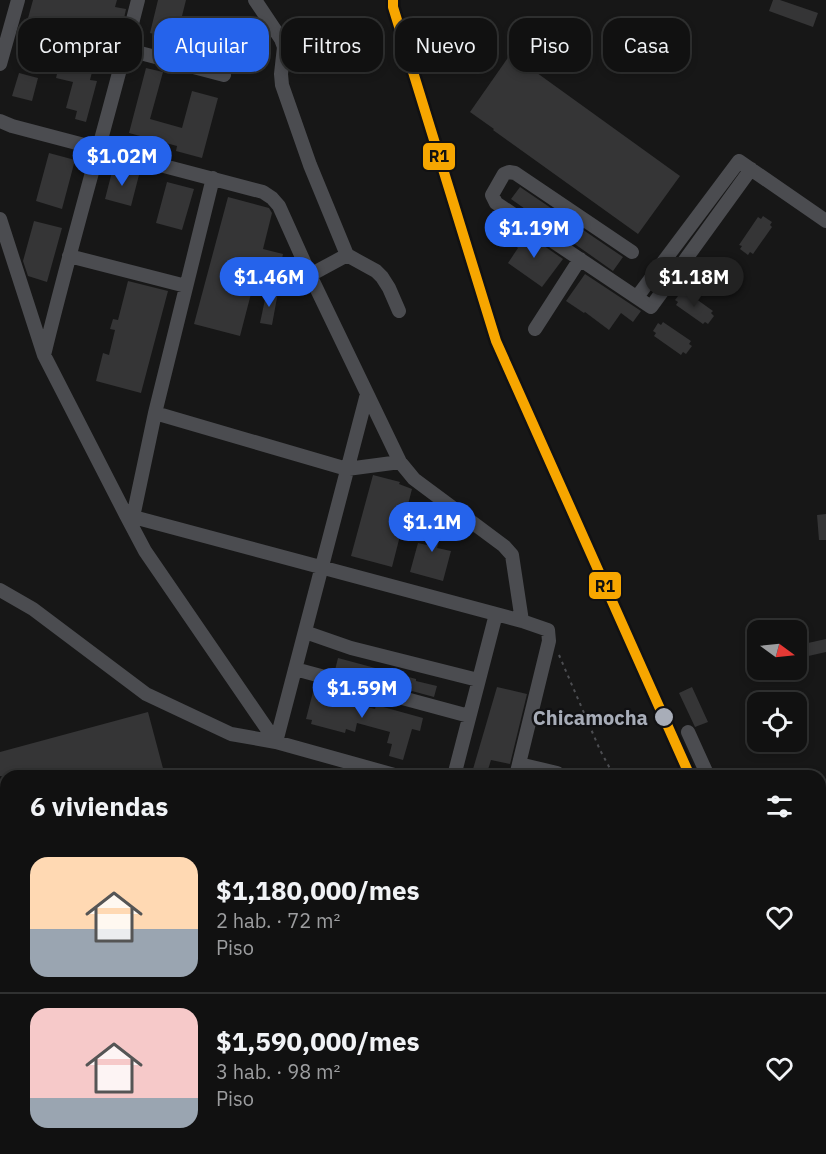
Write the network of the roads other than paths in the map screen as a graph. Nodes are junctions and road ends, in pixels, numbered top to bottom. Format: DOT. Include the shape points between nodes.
graph roads {
  1 [pos="18,0"];
  2 [pos="138,0"];
  3 [pos="255,0"];
  4 [pos="133,18"];
  5 [pos="142,53"];
  6 [pos="0,64"];
  7 [pos="119,72"];
  8 [pos="224,75"];
  9 [pos="0,122"];
  10 [pos="99,148"];
  11 [pos="745,165"];
  12 [pos="213,178"];
  13 [pos="0,219"];
  14 [pos="826,221"];
  15 [pos="632,252"];
  16 [pos="347,255"];
  17 [pos="69,256"];
  18 [pos="580,259"];
  19 [pos="310,275"];
  20 [pos="186,286"];
  21 [pos="637,297"];
  22 [pos="399,311"];
  23 [pos="535,329"];
  24 [pos="44,355"];
  25 [pos="367,394"];
  26 [pos="155,413"];
  27 [pos="400,462"];
  28 [pos="347,469"];
  29 [pos="130,516"];
  30 [pos="321,568"];
  31 [pos="0,590"];
  32 [pos="496,614"];
  33 [pos="522,621"];
  34 [pos="305,632"];
  35 [pos="295,669"];
  36 [pos="478,680"];
  37 [pos="469,716"];
  38 [pos="688,732"];
  39 [pos="276,742"];
  40 [pos="376,770"];
  41 [pos="456,770"];
  42 [pos="517,770"];
  43 [pos="705,770"];
  1 -- 6 [label="street"];
  2 -- 4 [label="street"];
  3 -- 16 [label="street" via="284,47 282,85"];
  5 -- 8 [label="street"];
  7 -- 10 [label="street"];
  9 -- 10 [label="street"];
  10 -- 12 [label="street"];
  10 -- 17 [label="street"];
  11 -- 14 [label="street"];
  11 -- 21 [label="street"];
  11 -- 21 [label="street" via="651,307"];
  12 -- 19 [label="street" via="272,198"];
  12 -- 20 [label="street"];
  13 -- 24 [label="street"];
  15 -- 18 [label="street" via="515,173 504,174 492,195 496,203"];
  16 -- 19 [label="street"];
  16 -- 22 [label="street" via="382,277"];
  17 -- 20 [label="street"];
  17 -- 24 [label="street"];
  18 -- 21 [label="street"];
  18 -- 23 [label="street"];
  19 -- 25 [label="street"];
  20 -- 26 [label="street"];
  24 -- 29 [label="street"];
  25 -- 27 [label="street"];
  25 -- 28 [label="street"];
  26 -- 28 [label="street"];
  26 -- 29 [label="street"];
  27 -- 28 [label="street"];
  27 -- 33 [label="street" via="414,479 512,555"];
  28 -- 30 [label="street"];
  29 -- 30 [label="street"];
  29 -- 39 [label="street" via="146,551"];
  30 -- 32 [label="street"];
  30 -- 34 [label="street"];
  31 -- 39 [label="street" via="33,609 146,694 231,734"];
  32 -- 33 [label="street"];
  32 -- 36 [label="street"];
  33 -- 42 [label="street" via="548,630 549,641"];
  34 -- 35 [label="street"];
  34 -- 36 [label="street" via="351,648"];
  35 -- 37 [label="street"];
  35 -- 39 [label="street"];
  36 -- 37 [label="street"];
  37 -- 41 [label="street"];
  38 -- 43 [label="street"];
  39 -- 40 [label="street"];
}
